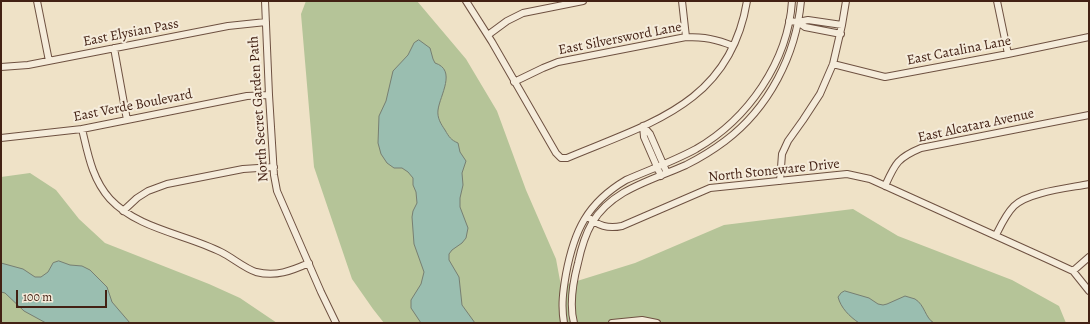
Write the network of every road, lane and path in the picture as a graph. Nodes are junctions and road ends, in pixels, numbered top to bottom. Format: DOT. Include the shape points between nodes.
graph roads {
  1 [pos="37,1"];
  2 [pos="264,1"];
  3 [pos="466,1"];
  4 [pos="583,1"];
  5 [pos="682,1"];
  6 [pos="747,1"];
  7 [pos="792,1"];
  8 [pos="801,1"];
  9 [pos="846,1"];
  10 [pos="997,1"];
  11 [pos="789,21"];
  12 [pos="266,22"];
  13 [pos="798,22"];
  14 [pos="842,25"];
  15 [pos="841,34"];
  16 [pos="488,35"];
  17 [pos="686,37"];
  18 [pos="1089,37"];
  19 [pos="733,46"];
  20 [pos="114,48"];
  21 [pos="1008,54"];
  22 [pos="49,61"];
  23 [pos="834,64"];
  24 [pos="1,67"];
  25 [pos="514,82"];
  26 [pos="269,95"];
  27 [pos="1089,115"];
  28 [pos="127,120"];
  29 [pos="643,126"];
  30 [pos="82,129"];
  31 [pos="1,138"];
  32 [pos="659,165"];
  33 [pos="274,167"];
  34 [pos="664,174"];
  35 [pos="780,181"];
  36 [pos="1089,184"];
  37 [pos="885,186"];
  38 [pos="123,211"];
  39 [pos="587,216"];
  40 [pos="593,222"];
  41 [pos="996,235"];
  42 [pos="1089,257"];
  43 [pos="309,264"];
  44 [pos="1073,271"];
  45 [pos="1089,292"];
  46 [pos="336,323"];
  47 [pos="564,323"];
  48 [pos="574,323"];
  49 [pos="612,323"];
  50 [pos="657,323"];
  1 -- 22 [label="street"];
  2 -- 12 [label="street, North Secret Garden Path"];
  3 -- 16 [label="street"];
  4 -- 16 [label="street" via="523,13"];
  5 -- 17 [label="street"];
  6 -- 19 [label="street" via="740,33"];
  7 -- 11 [label="street"];
  8 -- 13 [label="street"];
  9 -- 14 [label="street"];
  10 -- 21 [label="street"];
  11 -- 13 [label="street"];
  11 -- 32 [label="street" via="775,62 750,104 718,134 695,149"];
  12 -- 20 [label="street, East Elysian Pass" via="228,26"];
  12 -- 26 [label="street, North Secret Garden Path"];
  13 -- 14 [label="street" via="808,20"];
  13 -- 15 [label="street" via="805,27"];
  13 -- 34 [label="street" via="787,60 761,106 726,141 686,165"];
  14 -- 15 [label="street"];
  15 -- 23 [label="street"];
  16 -- 25 [label="street"];
  17 -- 19 [label="street, East Silversword Lane" via="717,40"];
  17 -- 25 [label="street, East Silversword Lane" via="558,62"];
  18 -- 21 [label="street, East Catalina Lane"];
  19 -- 29 [label="street" via="726,61 706,86 680,107"];
  20 -- 22 [label="street, East Elysian Pass"];
  20 -- 28 [label="street"];
  21 -- 23 [label="street, East Catalina Lane" via="885,77"];
  22 -- 24 [label="street, East Elysian Pass"];
  23 -- 35 [label="street" via="820,94 782,154"];
  25 -- 29 [label="street" via="561,158 567,158"];
  26 -- 28 [label="street, East Verde Boulevard" via="227,100"];
  26 -- 33 [label="street, North Secret Garden Path"];
  27 -- 37 [label="street, East Alcatara Avenue" via="921,148 899,160"];
  28 -- 30 [label="street, East Verde Boulevard"];
  29 -- 32 [label="street" via="650,134"];
  30 -- 31 [label="street, East Verde Boulevard"];
  30 -- 38 [label="street" via="95,179"];
  32 -- 34 [label="street"];
  32 -- 39 [label="street" via="616,186"];
  33 -- 38 [label="street" via="243,169 167,184 148,191"];
  33 -- 43 [label="street, North Secret Garden Path" via="277,191"];
  34 -- 40 [label="street" via="619,196"];
  35 -- 37 [label="street, North Stoneware Drive" via="847,174 870,179"];
  35 -- 40 [label="street, North Stoneware Drive" via="710,188 613,228"];
  36 -- 41 [label="street" via="1025,198 1014,205"];
  37 -- 41 [label="street, North Stoneware Drive"];
  38 -- 43 [label="street" via="132,217 222,252 256,272 286,273"];
  39 -- 40 [label="street, North Stoneware Drive"];
  39 -- 47 [label="street" via="577,231 570,251 562,298"];
  40 -- 48 [label="street" via="580,252 574,279"];
  41 -- 44 [label="street, North Stoneware Drive"];
  42 -- 44 [label="street"];
  43 -- 46 [label="street, North Secret Garden Path"];
  44 -- 45 [label="street, North Stoneware Drive"];
  49 -- 50 [label="street" via="642,320"];
}
